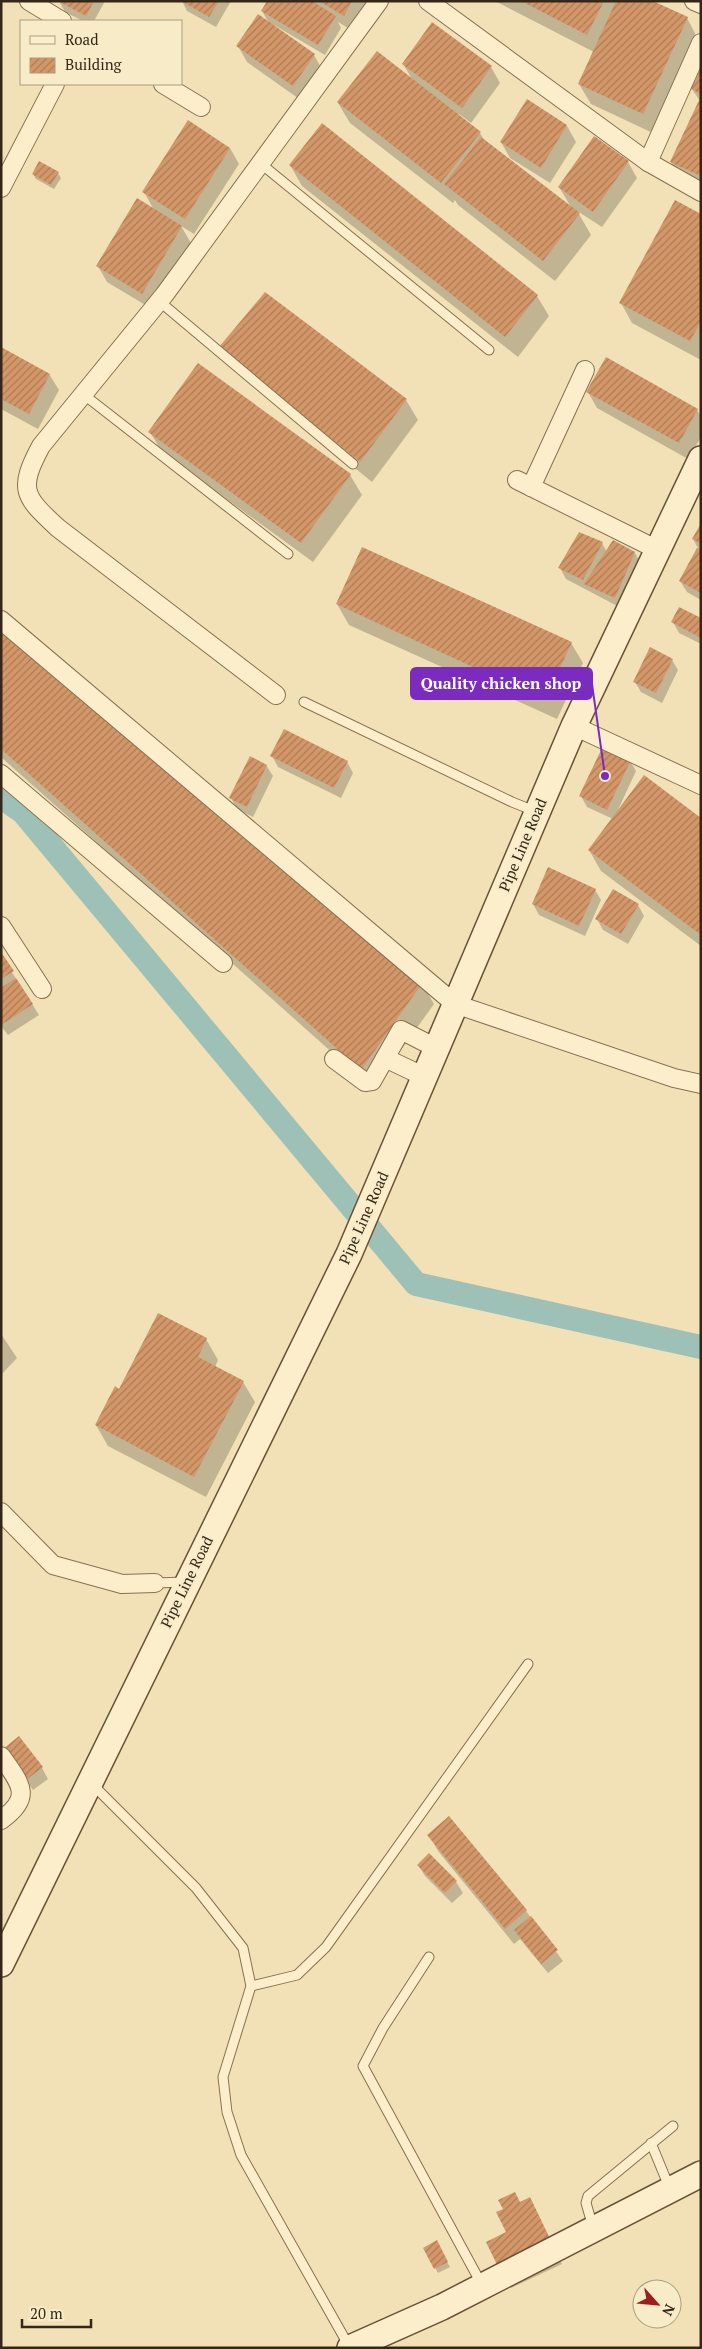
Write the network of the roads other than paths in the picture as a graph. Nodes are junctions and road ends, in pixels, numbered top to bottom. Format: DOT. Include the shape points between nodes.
graph roads {
  1 [pos="29,1"];
  2 [pos="379,1"];
  3 [pos="428,1"];
  4 [pos="694,1"];
  5 [pos="701,4"];
  6 [pos="60,20"];
  7 [pos="701,43"];
  8 [pos="54,85"];
  9 [pos="165,85"];
  10 [pos="201,107"];
  11 [pos="648,162"];
  12 [pos="260,163"];
  13 [pos="1,188"];
  14 [pos="701,192"];
  15 [pos="159,301"];
  16 [pos="489,350"];
  17 [pos="585,370"];
  18 [pos="83,394"];
  19 [pos="701,459"];
  20 [pos="353,464"];
  21 [pos="658,550"];
  22 [pos="288,554"];
  23 [pos="1,620"];
  24 [pos="276,695"];
  25 [pos="304,702"];
  26 [pos="574,726"];
  27 [pos="1,774"];
  28 [pos="701,785"];
  29 [pos="537,812"];
  30 [pos="1,926"];
  31 [pos="223,962"];
  32 [pos="42,988"];
  33 [pos="455,1004"];
  34 [pos="436,1048"];
  35 [pos="385,1058"];
  36 [pos="334,1059"];
  37 [pos="425,1077"];
  38 [pos="701,1084"];
  39 [pos="1,1512"];
  40 [pos="188,1582"];
  41 [pos="155,1583"];
  42 [pos="528,1664"];
  43 [pos="1,1756"];
  44 [pos="90,1782"];
  45 [pos="1,1820"];
  46 [pos="429,1957"];
  47 [pos="1,1964"];
  48 [pos="251,1986"];
  49 [pos="672,2126"];
  50 [pos="651,2144"];
  51 [pos="701,2174"];
  52 [pos="670,2190"];
  53 [pos="594,2229"];
  54 [pos="483,2286"];
  55 [pos="350,2348"];
  1 -- 6 [label="street"];
  2 -- 12 [label="street"];
  3 -- 11 [label="street"];
  4 -- 5 [label="street"];
  7 -- 11 [label="street"];
  8 -- 13 [label="street"];
  9 -- 10 [label="street"];
  11 -- 14 [label="street"];
  12 -- 15 [label="street"];
  12 -- 16 [label="lane"];
  15 -- 18 [label="street"];
  15 -- 20 [label="lane"];
  17 -- 21 [label="street" via="524,483"];
  18 -- 22 [label="lane"];
  18 -- 24 [label="street" via="41,446 28,469 26,490 35,507"];
  19 -- 21 [label="street, Pipe Line Road"];
  21 -- 26 [label="street, Pipe Line Road"];
  23 -- 33 [label="street"];
  25 -- 29 [label="lane"];
  26 -- 28 [label="street"];
  26 -- 29 [label="street, Pipe Line Road"];
  27 -- 31 [label="street"];
  29 -- 33 [label="street, Pipe Line Road"];
  30 -- 32 [label="street"];
  33 -- 34 [label="street, Pipe Line Road"];
  33 -- 38 [label="street" via="674,1078"];
  34 -- 35 [label="street" via="401,1030"];
  34 -- 37 [label="street, Pipe Line Road"];
  35 -- 36 [label="street" via="372,1081 365,1082"];
  35 -- 37 [label="street"];
  37 -- 40 [label="street, Pipe Line Road" via="349,1254"];
  39 -- 41 [label="street" via="53,1565 122,1584"];
  40 -- 41 [label="lane"];
  40 -- 44 [label="street, Pipe Line Road"];
  42 -- 48 [label="lane" via="326,1947 296,1975"];
  43 -- 45 [label="street" via="20,1782 22,1796 16,1810"];
  44 -- 47 [label="street, Pipe Line Road"];
  44 -- 48 [label="lane" via="196,1888 242,1948"];
  46 -- 54 [label="lane" via="383,2028 363,2066"];
  48 -- 55 [label="lane" via="223,2078 227,2112 241,2155"];
  49 -- 50 [label="lane"];
  50 -- 52 [label="lane"];
  50 -- 53 [label="lane" via="588,2196 586,2203"];
  51 -- 52 [label="street"];
  52 -- 53 [label="street"];
  53 -- 54 [label="street"];
  54 -- 55 [label="street"];
}
